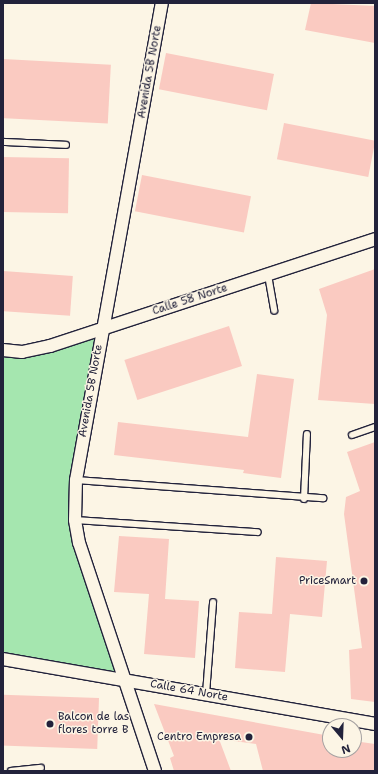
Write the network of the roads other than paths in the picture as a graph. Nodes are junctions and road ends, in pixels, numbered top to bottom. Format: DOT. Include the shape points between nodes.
graph roads {
  1 [pos="162,3"];
  2 [pos="3,142"];
  3 [pos="66,145"];
  4 [pos="375,239"];
  5 [pos="268,275"];
  6 [pos="274,310"];
  7 [pos="102,329"];
  8 [pos="3,350"];
  9 [pos="375,427"];
  10 [pos="307,434"];
  11 [pos="352,435"];
  12 [pos="76,480"];
  13 [pos="304,498"];
  14 [pos="324,498"];
  15 [pos="75,520"];
  16 [pos="258,532"];
  17 [pos="213,602"];
  18 [pos="3,659"];
  19 [pos="125,680"];
  20 [pos="206,694"];
  21 [pos="375,724"];
  22 [pos="41,768"];
  23 [pos="11,771"];
  24 [pos="155,771"];
  1 -- 7 [label="street, Avenida 5B Norte"];
  2 -- 3 [label="lane"];
  4 -- 5 [label="street, Calle 58 Norte"];
  5 -- 6 [label="lane"];
  5 -- 7 [label="street, Calle 58 Norte"];
  7 -- 8 [label="street, Calle 58 Norte" via="22,352"];
  7 -- 12 [label="street, Avenida 5B Norte"];
  9 -- 11 [label="lane"];
  10 -- 13 [label="lane"];
  12 -- 13 [label="lane"];
  12 -- 15 [label="street, Avenida 5B Norte"];
  13 -- 14 [label="lane"];
  15 -- 16 [label="lane"];
  15 -- 19 [label="street, Avenida 5B Norte" via="79,543"];
  17 -- 20 [label="lane"];
  18 -- 19 [label="street, Calle 64 Norte"];
  19 -- 20 [label="street, Calle 64 Norte"];
  19 -- 24 [label="street, Avenida 5B Norte"];
  20 -- 21 [label="street, Calle 64 Norte"];
  22 -- 23 [label="lane"];
}
